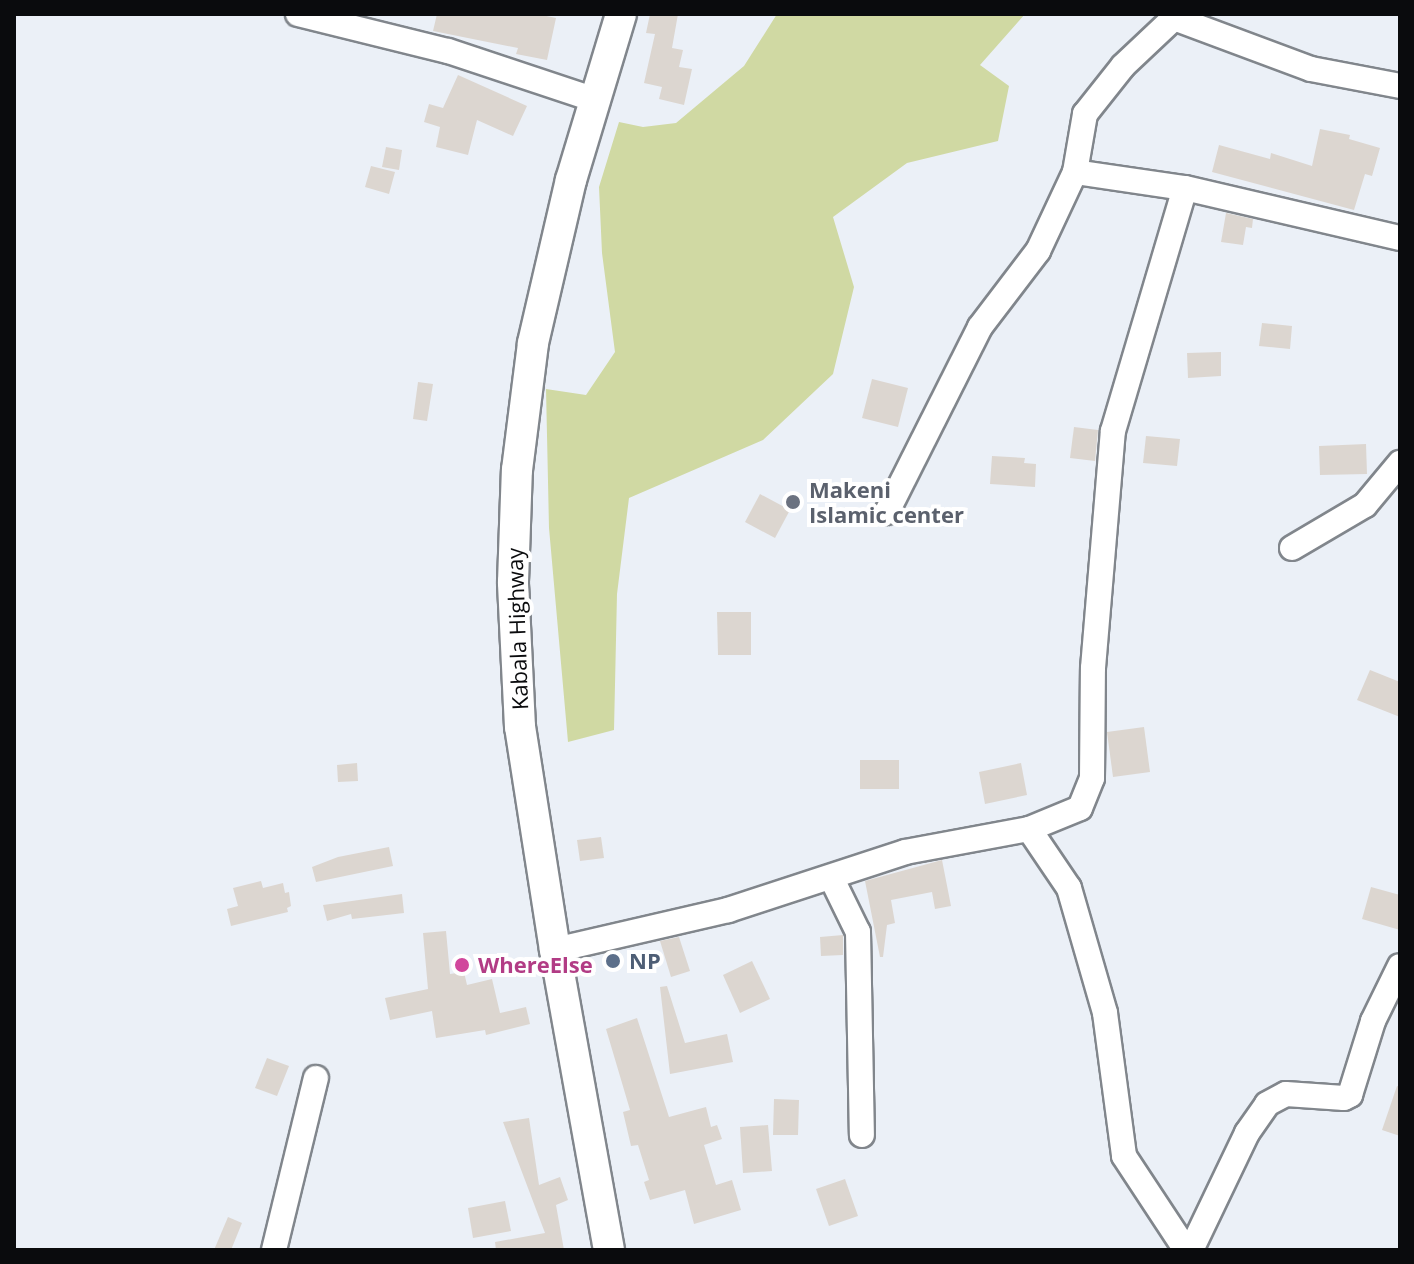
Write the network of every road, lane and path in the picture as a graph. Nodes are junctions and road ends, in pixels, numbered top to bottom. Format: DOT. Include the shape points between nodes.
graph roads {
  1 [pos="298,14"];
  2 [pos="621,14"];
  3 [pos="1174,16"];
  4 [pos="1400,86"];
  5 [pos="595,100"];
  6 [pos="1075,172"];
  7 [pos="1185,188"];
  8 [pos="1400,238"];
  9 [pos="1400,463"];
  10 [pos="887,512"];
  11 [pos="1292,548"];
  12 [pos="1029,829"];
  13 [pos="831,877"];
  14 [pos="555,950"];
  15 [pos="1400,966"];
  16 [pos="316,1078"];
  17 [pos="862,1135"];
  18 [pos="274,1250"];
  19 [pos="609,1250"];
  20 [pos="1189,1250"];
  1 -- 5 [label="street" via="448,51"];
  2 -- 5 [label="main road, Kabala Highway"];
  3 -- 4 [label="street" via="1311,69"];
  3 -- 6 [label="street" via="1123,66 1085,114"];
  5 -- 14 [label="main road, Kabala Highway" via="533,343 517,470 513,582 520,727"];
  6 -- 7 [label="street"];
  6 -- 10 [label="street" via="1038,251 980,327"];
  7 -- 8 [label="street"];
  7 -- 12 [label="street" via="1113,431 1093,668 1092,778 1080,808"];
  9 -- 11 [label="street" via="1365,505"];
  12 -- 13 [label="street" via="905,852"];
  12 -- 20 [label="street" via="1069,888 1105,1013 1124,1156"];
  13 -- 14 [label="street" via="728,910"];
  13 -- 17 [label="street" via="858,932"];
  14 -- 19 [label="main road, Kabala Highway"];
  15 -- 20 [label="street" via="1373,1021 1350,1095 1286,1094 1267,1104"];
  16 -- 18 [label="street"];
}
